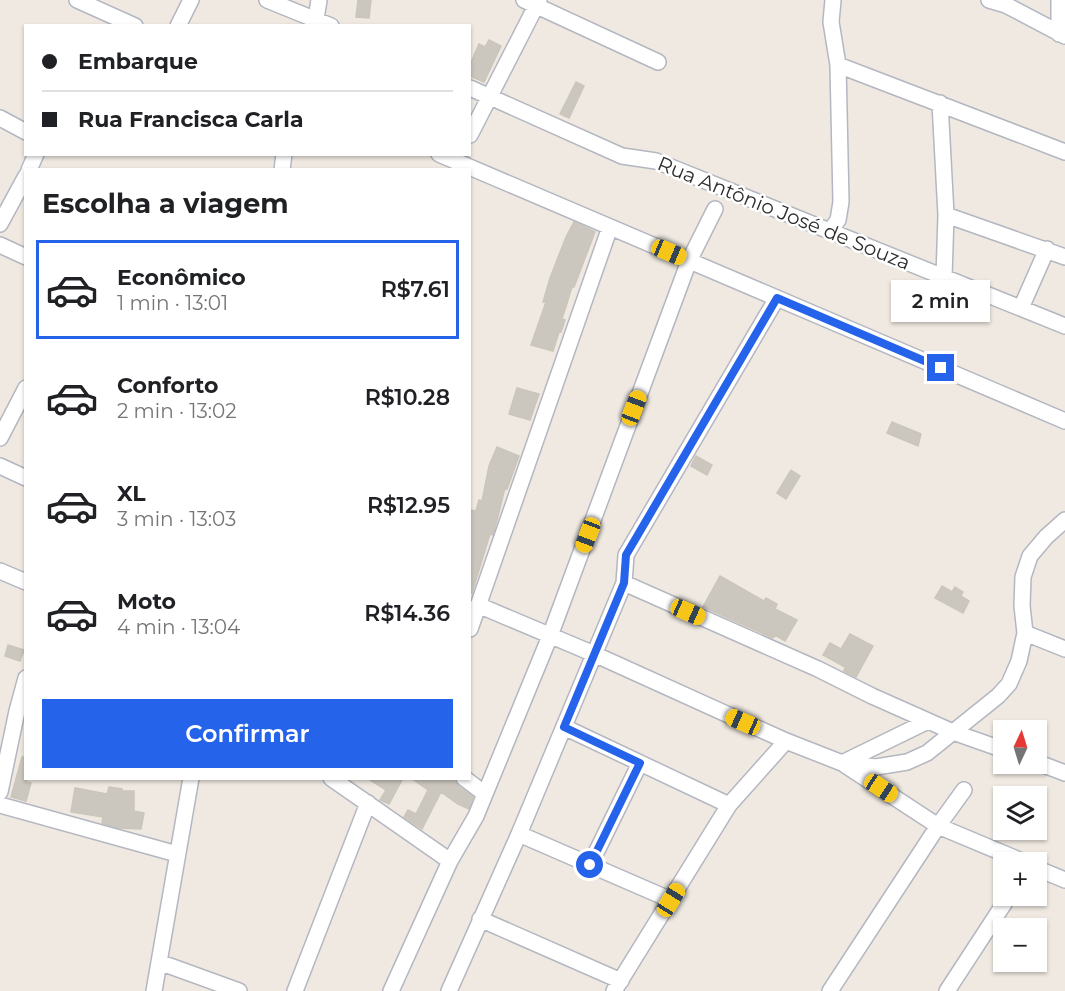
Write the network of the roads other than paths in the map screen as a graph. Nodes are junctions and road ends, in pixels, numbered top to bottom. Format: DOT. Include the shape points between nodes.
graph roads {
  1 [pos="77,0"];
  2 [pos="191,0"];
  3 [pos="267,0"];
  4 [pos="319,0"];
  5 [pos="833,0"];
  6 [pos="989,0"];
  7 [pos="1059,0"];
  8 [pos="533,2"];
  9 [pos="316,19"];
  10 [pos="108,20"];
  11 [pos="126,24"];
  12 [pos="179,24"];
  13 [pos="327,24"];
  14 [pos="1062,35"];
  15 [pos="658,62"];
  16 [pos="838,65"];
  17 [pos="471,88"];
  18 [pos="489,96"];
  19 [pos="940,103"];
  20 [pos="0,117"];
  21 [pos="24,131"];
  22 [pos="471,133"];
  23 [pos="1065,152"];
  24 [pos="457,158"];
  25 [pos="24,179"];
  26 [pos="715,209"];
  27 [pos="946,215"];
  28 [pos="2,216"];
  29 [pos="610,227"];
  30 [pos="830,231"];
  31 [pos="0,245"];
  32 [pos="1047,249"];
  33 [pos="24,256"];
  34 [pos="1065,257"];
  35 [pos="689,261"];
  36 [pos="944,277"];
  37 [pos="777,298"];
  38 [pos="1021,308"];
  39 [pos="1065,326"];
  40 [pos="24,392"];
  41 [pos="1065,421"];
  42 [pos="0,438"];
  43 [pos="0,466"];
  44 [pos="24,477"];
  45 [pos="1062,528"];
  46 [pos="0,571"];
  47 [pos="24,581"];
  48 [pos="624,583"];
  49 [pos="478,605"];
  50 [pos="471,626"];
  51 [pos="1025,633"];
  52 [pos="550,636"];
  53 [pos="1065,649"];
  54 [pos="594,654"];
  55 [pos="24,692"];
  56 [pos="21,712"];
  57 [pos="928,721"];
  58 [pos="564,727"];
  59 [pos="953,732"];
  60 [pos="786,741"];
  61 [pos="993,746"];
  62 [pos="640,763"];
  63 [pos="843,763"];
  64 [pos="1047,766"];
  65 [pos="1065,773"];
  66 [pos="191,780"];
  67 [pos="334,780"];
  68 [pos="467,780"];
  69 [pos="964,790"];
  70 [pos="0,792"];
  71 [pos="485,794"];
  72 [pos="368,803"];
  73 [pos="0,805"];
  74 [pos="729,806"];
  75 [pos="938,826"];
  76 [pos="519,834"];
  77 [pos="1000,852"];
  78 [pos="177,854"];
  79 [pos="450,861"];
  80 [pos="590,865"];
  81 [pos="1047,873"];
  82 [pos="1065,880"];
  83 [pos="671,900"];
  84 [pos="1002,906"];
  85 [pos="480,919"];
  86 [pos="159,962"];
  87 [pos="618,986"];
  88 [pos="455,989"];
  89 [pos="154,991"];
  90 [pos="239,991"];
  91 [pos="295,991"];
  92 [pos="391,991"];
  93 [pos="830,991"];
  94 [pos="947,991"];
  1 -- 10 [label="street"];
  2 -- 12 [label="street"];
  3 -- 9 [label="street"];
  4 -- 9 [label="street"];
  5 -- 16 [label="street" via="831,22"];
  6 -- 14 [label="street"];
  7 -- 14 [label="street"];
  8 -- 15 [label="street"];
  8 -- 18 [label="street"];
  9 -- 13 [label="street"];
  10 -- 11 [label="street"];
  16 -- 19 [label="street"];
  16 -- 30 [label="street" via="841,202 838,220"];
  17 -- 18 [label="street, Rua Antônio José de Souza"];
  18 -- 22 [label="street"];
  18 -- 30 [label="street, Rua Antônio José de Souza" via="622,156 656,161"];
  19 -- 23 [label="street"];
  19 -- 27 [label="street"];
  20 -- 21 [label="street"];
  24 -- 29 [label="street"];
  25 -- 28 [label="street"];
  26 -- 35 [label="street"];
  27 -- 32 [label="street"];
  27 -- 36 [label="street"];
  29 -- 35 [label="street"];
  29 -- 49 [label="street"];
  30 -- 36 [label="street, Rua Antônio José de Souza"];
  31 -- 33 [label="street"];
  32 -- 34 [label="street"];
  32 -- 38 [label="street"];
  35 -- 37 [label="street"];
  35 -- 52 [label="street"];
  36 -- 38 [label="street, Rua Antônio José de Souza"];
  37 -- 41 [label="street"];
  37 -- 48 [label="street" via="626,555"];
  38 -- 39 [label="street, Rua Antônio José de Souza"];
  40 -- 42 [label="street"];
  43 -- 44 [label="street"];
  45 -- 51 [label="street" via="1046,537 1030,556 1023,578"];
  46 -- 47 [label="street"];
  48 -- 54 [label="street"];
  48 -- 57 [label="street"];
  49 -- 50 [label="street"];
  49 -- 52 [label="street"];
  51 -- 53 [label="street"];
  51 -- 59 [label="street" via="1009,684"];
  52 -- 54 [label="street"];
  52 -- 71 [label="street"];
  54 -- 58 [label="street"];
  54 -- 60 [label="street"];
  55 -- 56 [label="street"];
  56 -- 70 [label="street"];
  57 -- 59 [label="street"];
  57 -- 63 [label="street"];
  58 -- 62 [label="street"];
  58 -- 76 [label="street"];
  59 -- 61 [label="street"];
  59 -- 63 [label="street" via="927,753 907,762 876,767"];
  60 -- 63 [label="street"];
  60 -- 74 [label="street"];
  62 -- 74 [label="street"];
  62 -- 80 [label="street"];
  63 -- 75 [label="street"];
  64 -- 65 [label="street"];
  66 -- 78 [label="street"];
  67 -- 72 [label="street"];
  68 -- 71 [label="street"];
  69 -- 75 [label="street"];
  71 -- 79 [label="street"];
  72 -- 79 [label="street"];
  72 -- 91 [label="street"];
  73 -- 78 [label="street"];
  74 -- 83 [label="street"];
  75 -- 77 [label="street"];
  75 -- 93 [label="street"];
  76 -- 80 [label="street"];
  76 -- 85 [label="street"];
  78 -- 86 [label="street"];
  79 -- 92 [label="street"];
  80 -- 83 [label="street"];
  81 -- 82 [label="street"];
  83 -- 87 [label="street"];
  84 -- 94 [label="street"];
  85 -- 87 [label="street"];
  85 -- 88 [label="street"];
  86 -- 89 [label="street"];
  86 -- 90 [label="street"];
}
